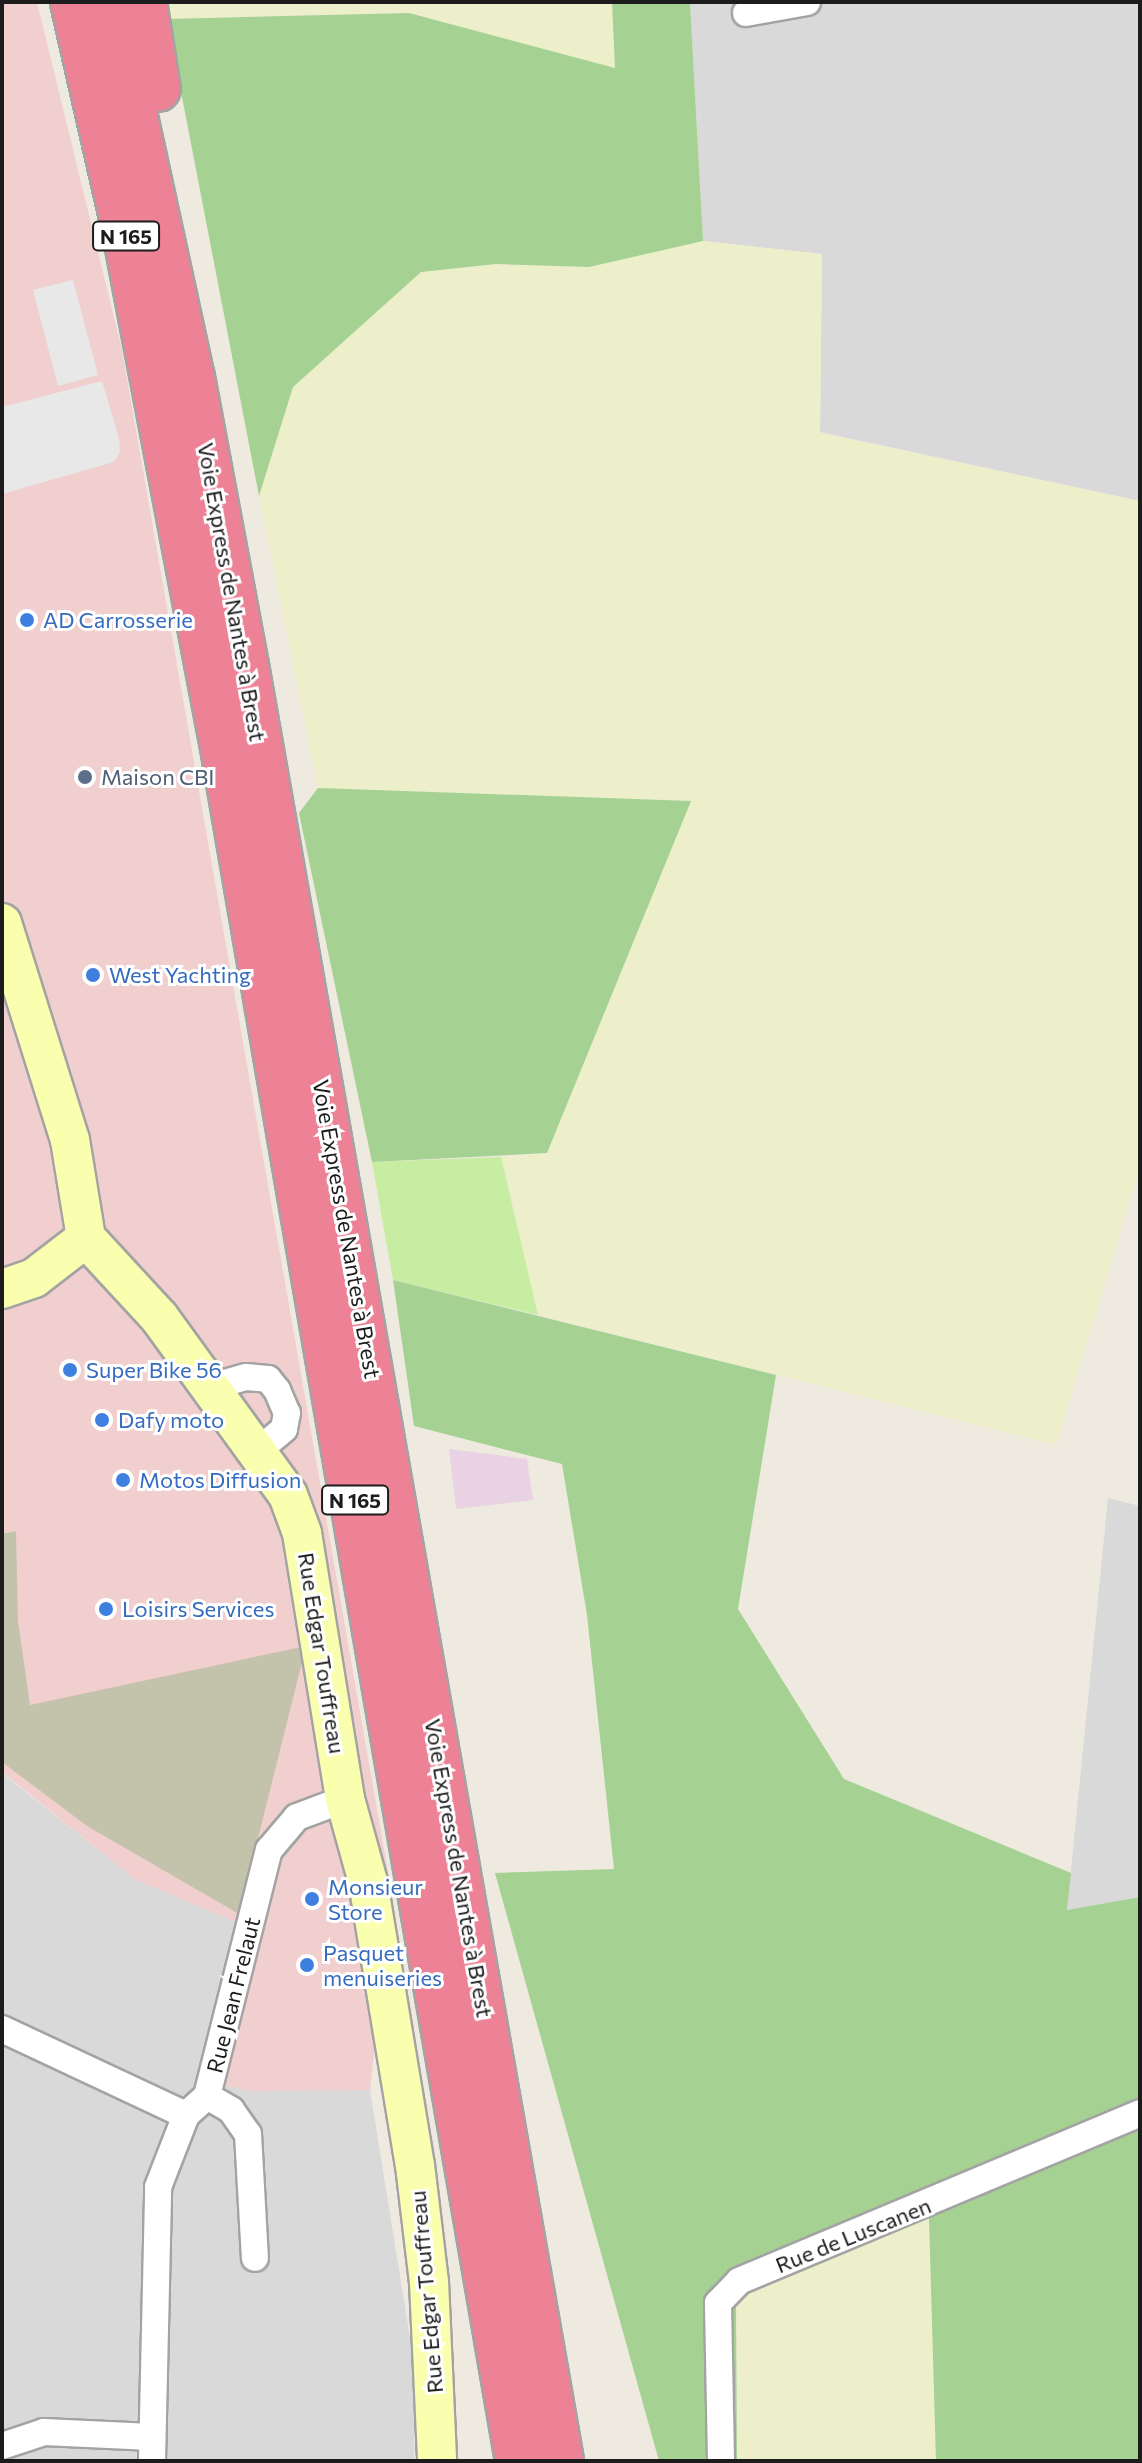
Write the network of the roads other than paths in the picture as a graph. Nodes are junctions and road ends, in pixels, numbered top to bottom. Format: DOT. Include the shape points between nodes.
graph roads {
  1 [pos="73,2"];
  2 [pos="110,2"];
  3 [pos="144,2"];
  4 [pos="807,2"];
  5 [pos="746,13"];
  6 [pos="192,377"];
  7 [pos="2,923"];
  8 [pos="86,1238"];
  9 [pos="2,1289"];
  10 [pos="211,1387"];
  11 [pos="257,1452"];
  12 [pos="345,1799"];
  13 [pos="2,2029"];
  14 [pos="207,2096"];
  15 [pos="1140,2113"];
  16 [pos="186,2115"];
  17 [pos="255,2258"];
  18 [pos="2,2446"];
  19 [pos="152,2449"];
  20 [pos="437,2461"];
  21 [pos="518,2461"];
  22 [pos="561,2461"];
  23 [pos="721,2461"];
  1 -- 21 [label="highway, Voie Express de Nantes à Brest / N 165" via="124,227 217,711"];
  2 -- 6 [label="highway, Voie Express de Nantes à Brest / N 165"];
  3 -- 6 [label="highway" via="192,293"];
  4 -- 5 [label="street"];
  6 -- 22 [label="highway, Voie Express de Nantes à Brest / N 165" via="368,1341"];
  7 -- 8 [label="street" via="70,1140"];
  8 -- 9 [label="street" via="34,1278"];
  8 -- 10 [label="street, Rue Edgar Touffreau" via="159,1317"];
  10 -- 11 [label="street, Rue Edgar Touffreau"];
  10 -- 11 [label="street" via="246,1377 268,1379 277,1390 287,1413 284,1429"];
  11 -- 12 [label="street, Rue Edgar Touffreau" via="288,1495 302,1533"];
  12 -- 14 [label="street, Rue Jean Frelaut" via="297,1817 269,1850"];
  12 -- 20 [label="street, Rue Edgar Touffreau" via="368,1882 415,2165 429,2282"];
  13 -- 16 [label="street"];
  14 -- 16 [label="street, Rue Jean Frelaut"];
  14 -- 17 [label="street" via="231,2110 248,2134"];
  15 -- 23 [label="street, Rue de Luscanen" via="739,2281 718,2303"];
  16 -- 19 [label="street, Rue Jean Frelaut" via="158,2187"];
  18 -- 19 [label="street" via="44,2432"];
}
